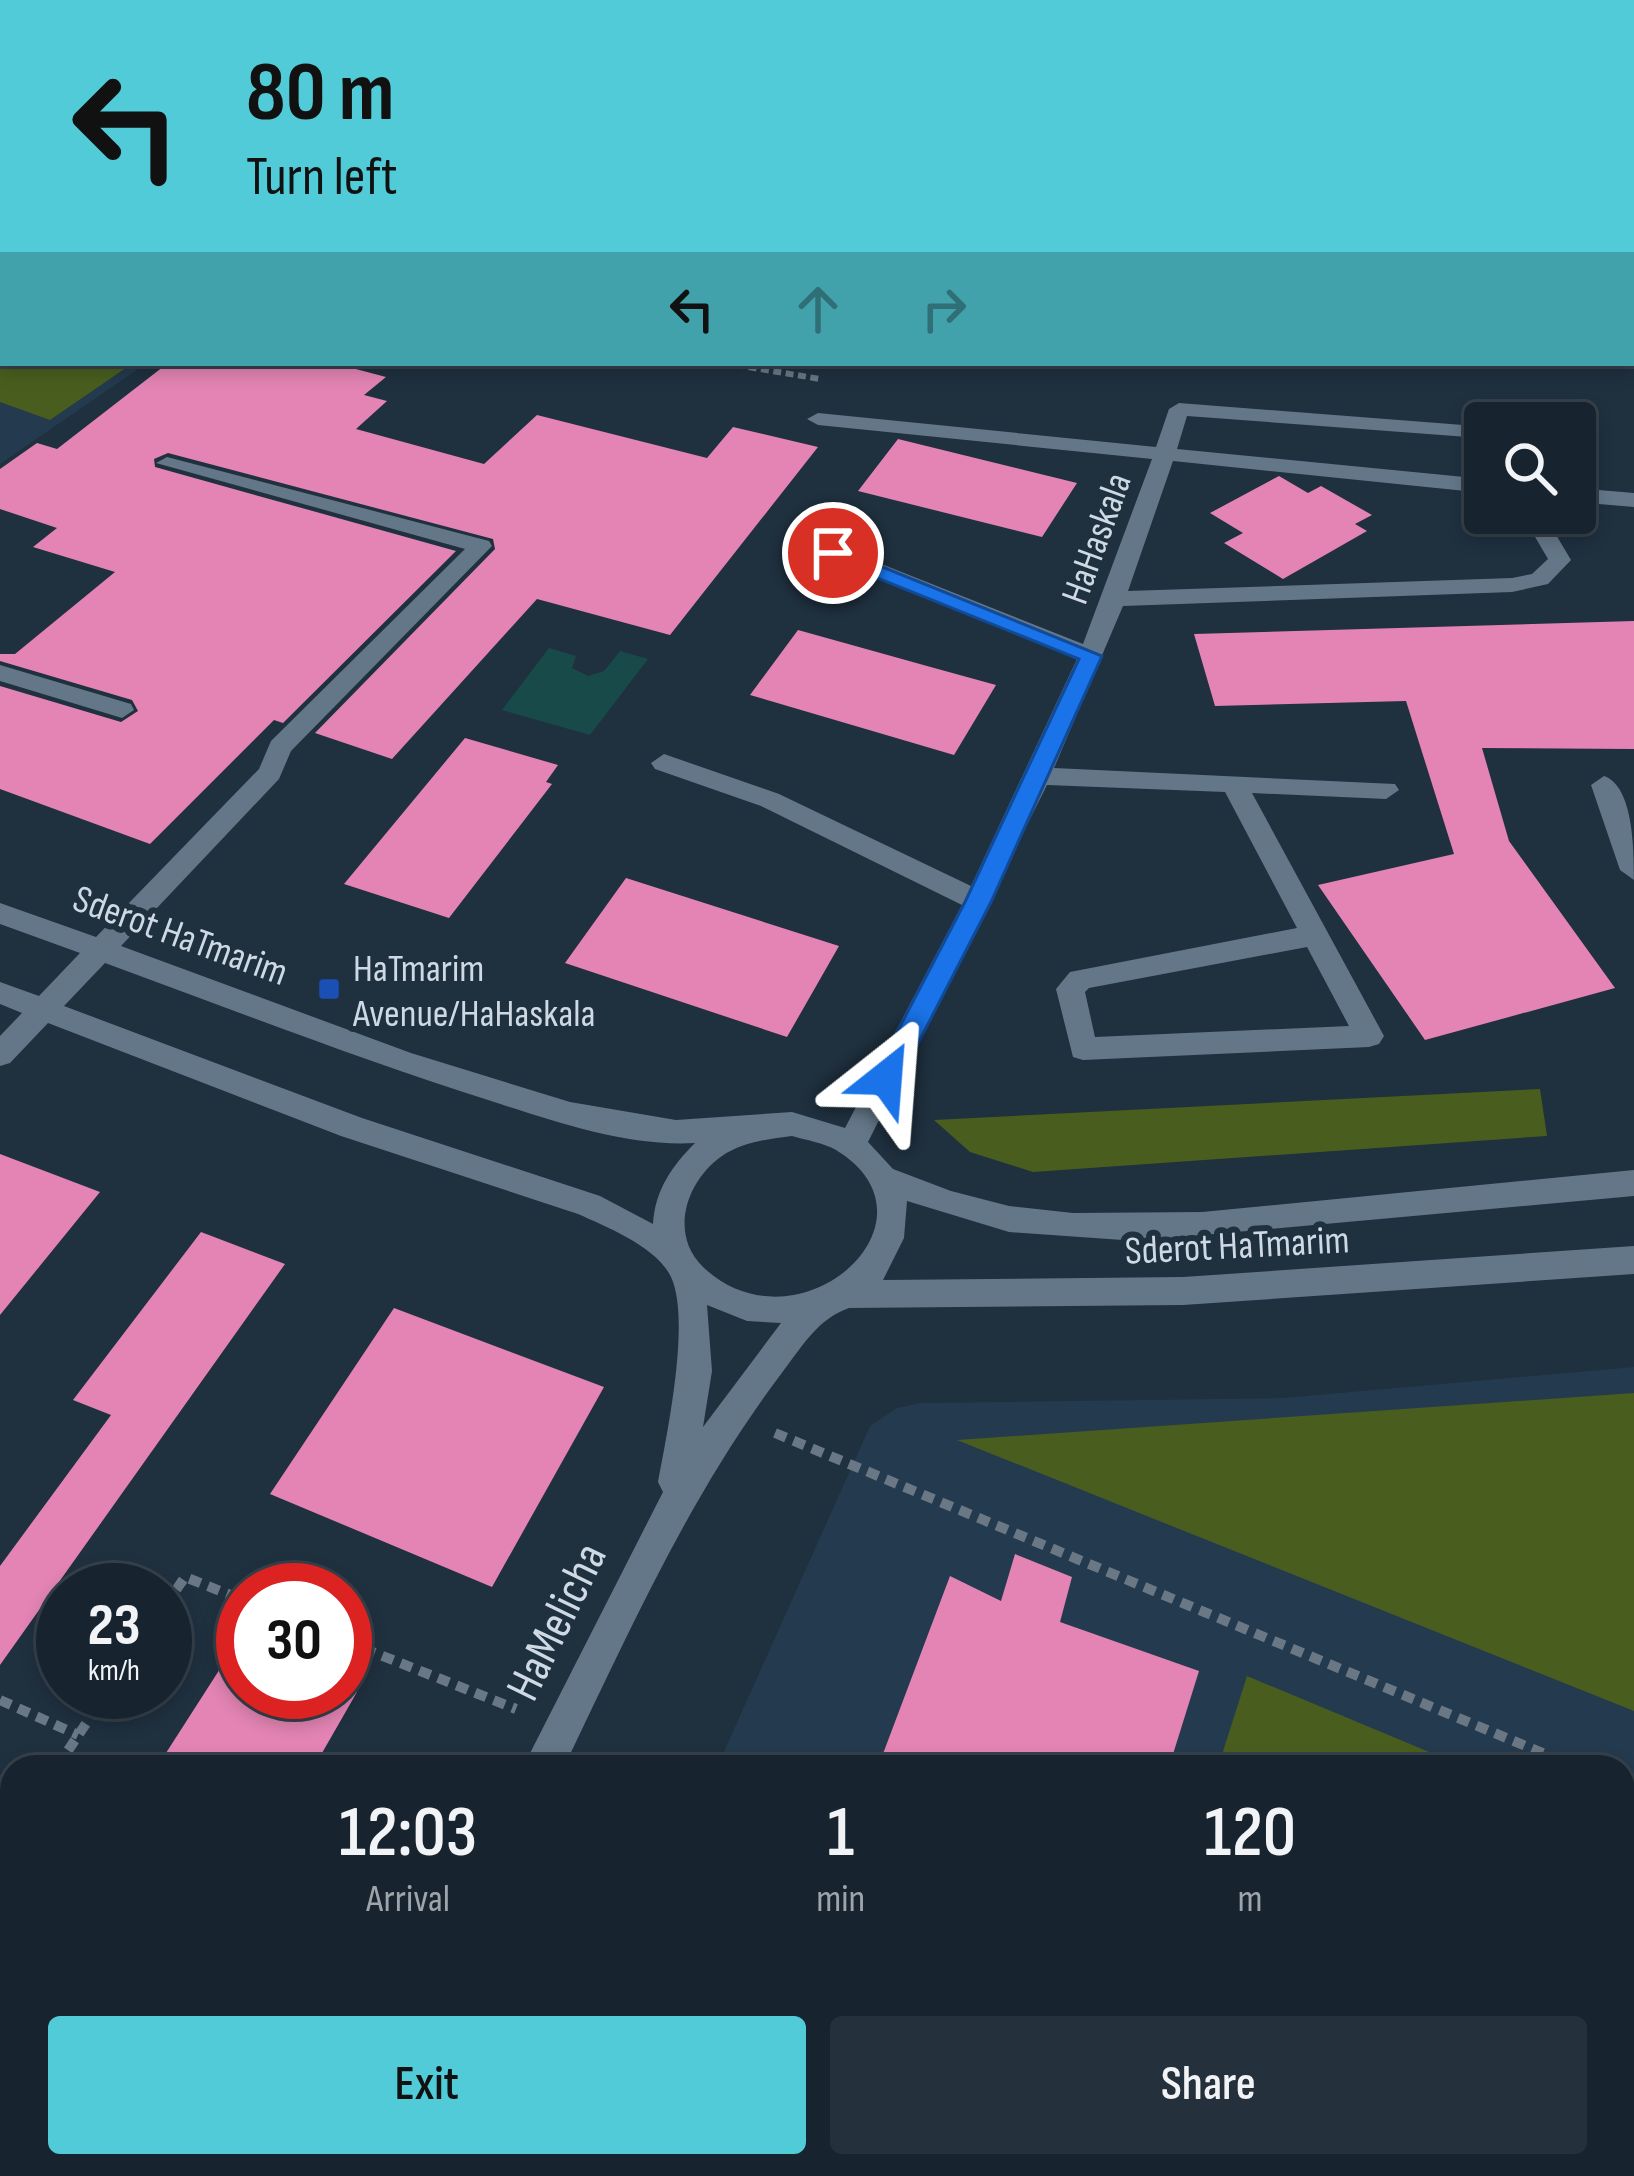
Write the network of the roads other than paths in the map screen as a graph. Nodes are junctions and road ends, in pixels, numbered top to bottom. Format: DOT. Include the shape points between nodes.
graph roads {
  1 [pos="818,419"];
  2 [pos="1464,431"];
  3 [pos="1165,457"];
  4 [pos="167,464"];
  5 [pos="1464,484"];
  6 [pos="1596,497"];
  7 [pos="1634,500"];
  8 [pos="1545,534"];
  9 [pos="833,553"];
  10 [pos="1114,599"];
  11 [pos="1091,656"];
  12 [pos="0,673"];
  13 [pos="122,710"];
  14 [pos="664,764"];
  15 [pos="1038,776"];
  16 [pos="1234,784"];
  17 [pos="1604,785"];
  18 [pos="1386,790"];
  19 [pos="1634,870"];
  20 [pos="978,902"];
  21 [pos="0,913"];
  22 [pos="1315,935"];
  23 [pos="103,951"];
  24 [pos="0,992"];
  25 [pos="44,1009"];
  26 [pos="0,1055"];
  27 [pos="751,1127"];
  28 [pos="852,1143"];
  29 [pos="885,1179"];
  30 [pos="1634,1183"];
  31 [pos="1634,1259"];
  32 [pos="684,1266"];
  33 [pos="829,1300"];
  34 [pos="663,1523"];
  35 [pos="550,1755"];
  1 -- 3 [label="street"];
  2 -- 3 [label="street, HaHaskala" via="1179,409"];
  3 -- 5 [label="street"];
  3 -- 10 [label="street, HaHaskala"];
  4 -- 23 [label="street" via="481,546 280,747 270,772"];
  6 -- 7 [label="street"];
  8 -- 10 [label="street" via="1560,560 1540,579 1512,585"];
  9 -- 11 [label="street"];
  10 -- 11 [label="street, HaHaskala"];
  11 -- 15 [label="street, HaHaskala"];
  12 -- 13 [label="street"];
  14 -- 20 [label="street" via="770,800"];
  15 -- 16 [label="street"];
  15 -- 20 [label="street, HaHaskala"];
  16 -- 18 [label="street"];
  16 -- 22 [label="street"];
  17 -- 19 [label="street"];
  20 -- 28 [label="street, HaHaskala"];
  21 -- 23 [label="street, Sderot HaTmarim"];
  22 -- 22 [label="street" via="1080,980 1070,989 1083,1049 1369,1036"];
  23 -- 25 [label="street"];
  23 -- 27 [label="street, Sderot HaTmarim" via="570,1114 676,1132"];
  24 -- 25 [label="street"];
  25 -- 26 [label="street"];
  25 -- 32 [label="street" via="352,1127 589,1205"];
  27 -- 28 [label="street" via="814,1127"];
  27 -- 32 [label="street" via="696,1155 673,1188 668,1224"];
  28 -- 29 [label="street"];
  29 -- 30 [label="street, Sderot HaTmarim" via="977,1214 1129,1230"];
  29 -- 33 [label="street" via="891,1240 870,1275"];
  31 -- 33 [label="street, Sderot HaTmarim" via="1204,1290"];
  32 -- 33 [label="street" via="705,1288 746,1307"];
  32 -- 34 [label="street, HaMelicha" via="696,1344 693,1400"];
  33 -- 34 [label="street, HaMelicha" via="730,1414"];
  34 -- 35 [label="street, HaMelicha"];
}
